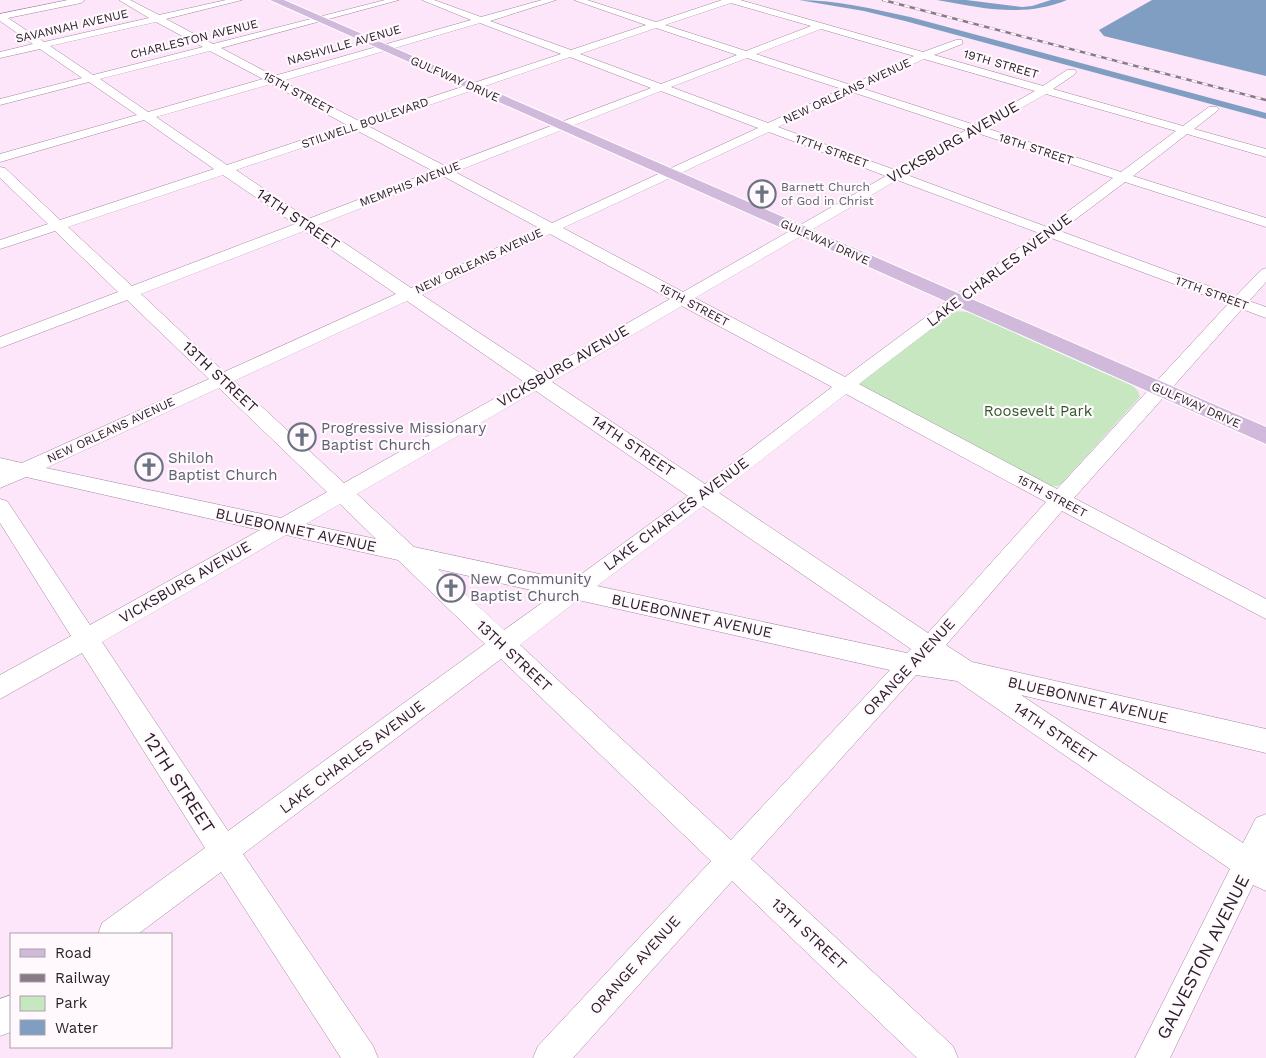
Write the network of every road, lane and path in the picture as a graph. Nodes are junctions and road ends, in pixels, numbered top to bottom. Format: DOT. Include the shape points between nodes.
graph roads {
  1 [pos="81,0"];
  2 [pos="123,0"];
  3 [pos="238,0"];
  4 [pos="275,0"];
  5 [pos="395,0"];
  6 [pos="426,0"];
  7 [pos="552,0"];
  8 [pos="578,0"];
  9 [pos="706,0"];
  10 [pos="730,0"];
  11 [pos="0,17"];
  12 [pos="158,19"];
  13 [pos="319,20"];
  14 [pos="481,20"];
  15 [pos="642,21"];
  16 [pos="656,25"];
  17 [pos="820,26"];
  18 [pos="959,42"];
  19 [pos="42,46"];
  20 [pos="211,47"];
  21 [pos="384,48"];
  22 [pos="557,49"];
  23 [pos="571,54"];
  24 [pos="746,54"];
  25 [pos="924,55"];
  26 [pos="0,56"];
  27 [pos="1071,72"];
  28 [pos="90,79"];
  29 [pos="273,80"];
  30 [pos="465,84"];
  31 [pos="661,87"];
  32 [pos="852,88"];
  33 [pos="1044,90"];
  34 [pos="0,102"];
  35 [pos="1213,109"];
  36 [pos="147,117"];
  37 [pos="351,122"];
  38 [pos="562,126"];
  39 [pos="768,127"];
  40 [pos="975,129"];
  41 [pos="1185,130"];
  42 [pos="1266,153"];
  43 [pos="0,158"];
  44 [pos="219,166"];
  45 [pos="0,171"];
  46 [pos="443,171"];
  47 [pos="669,174"];
  48 [pos="895,174"];
  49 [pos="167,176"];
  50 [pos="1123,177"];
  51 [pos="50,218"];
  52 [pos="1266,223"];
  53 [pos="306,224"];
  54 [pos="550,228"];
  55 [pos="799,230"];
  56 [pos="1049,232"];
  57 [pos="0,245"];
  58 [pos="1266,273"];
  59 [pos="130,292"];
  60 [pos="410,294"];
  61 [pos="681,298"];
  62 [pos="959,301"];
  63 [pos="1238,303"];
  64 [pos="1266,313"];
  65 [pos="0,343"];
  66 [pos="222,379"];
  67 [pos="538,382"];
  68 [pos="845,386"];
  69 [pos="1160,389"];
  70 [pos="1266,436"];
  71 [pos="0,466"];
  72 [pos="23,471"];
  73 [pos="0,481"];
  74 [pos="341,492"];
  75 [pos="704,494"];
  76 [pos="1059,500"];
  77 [pos="0,506"];
  78 [pos="281,527"];
  79 [pos="407,554"];
  80 [pos="574,590"];
  81 [pos="1266,610"];
  82 [pos="86,639"];
  83 [pos="502,644"];
  84 [pos="930,647"];
  85 [pos="911,664"];
  86 [pos="964,671"];
  87 [pos="0,688"];
  88 [pos="1266,741"];
  89 [pos="1266,828"];
  90 [pos="224,851"];
  91 [pos="731,861"];
  92 [pos="1258,870"];
  93 [pos="114,933"];
  94 [pos="10,1012"];
  95 [pos="0,1020"];
  96 [pos="361,1058"];
  97 [pos="550,1058"];
  98 [pos="941,1058"];
  99 [pos="1152,1058"];
  1 -- 11 [label="street"];
  2 -- 12 [label="street, 15TH STREET"];
  3 -- 12 [label="street, SAVANNAH AVENUE"];
  4 -- 13 [label="main road, GULFWAY DRIVE"];
  5 -- 13 [label="street, CHARLESTON AVENUE"];
  6 -- 14 [label="street, 17TH STREET"];
  7 -- 14 [label="street, NASHVILLE AVENUE"];
  8 -- 15 [label="street, 18TH STREET"];
  9 -- 15 [label="street, STILWELL BOULEVARD"];
  10 -- 16 [label="street, STILWELL BOULEVARD"];
  10 -- 17 [label="street, 19TH STREET"];
  11 -- 19 [label="street, 14TH STREET"];
  12 -- 19 [label="street, SAVANNAH AVENUE"];
  12 -- 20 [label="street, 15TH STREET"];
  13 -- 20 [label="street, CHARLESTON AVENUE"];
  13 -- 21 [label="main road, GULFWAY DRIVE"];
  14 -- 21 [label="street, NASHVILLE AVENUE"];
  14 -- 22 [label="street, 17TH STREET"];
  15 -- 16 [label="street, 18TH STREET"];
  15 -- 22 [label="street, STILWELL BOULEVARD"];
  16 -- 23 [label="street, STILWELL BOULEVARD"];
  16 -- 24 [label="street, 18TH STREET"];
  17 -- 24 [label="street, MEMPHIS AVENUE"];
  17 -- 25 [label="street, 19TH STREET"];
  18 -- 25 [label="street, NEW ORLEANS AVENUE"];
  19 -- 26 [label="street, SAVANNAH AVENUE"];
  19 -- 28 [label="street, 14TH STREET"];
  20 -- 28 [label="street, CHARLESTON AVENUE"];
  20 -- 29 [label="street, 15TH STREET"];
  21 -- 29 [label="street, NASHVILLE AVENUE"];
  21 -- 30 [label="main road, GULFWAY DRIVE"];
  22 -- 23 [label="street, 17TH STREET"];
  22 -- 30 [label="street, STILWELL BOULEVARD"];
  23 -- 30 [label="street, STILWELL BOULEVARD"];
  23 -- 31 [label="street, 17TH STREET"];
  24 -- 31 [label="street, MEMPHIS AVENUE"];
  24 -- 32 [label="street, 18TH STREET"];
  25 -- 32 [label="street, NEW ORLEANS AVENUE"];
  25 -- 33 [label="street, 19TH STREET"];
  27 -- 33 [label="street, VICKSBURG AVENUE"];
  28 -- 34 [label="street, CHARLESTON AVENUE"];
  28 -- 36 [label="street, 14TH STREET"];
  29 -- 36 [label="street, NASHVILLE AVENUE"];
  29 -- 37 [label="street, 15TH STREET"];
  30 -- 37 [label="street, STILWELL BOULEVARD"];
  30 -- 38 [label="main road, GULFWAY DRIVE"];
  31 -- 38 [label="street, MEMPHIS AVENUE"];
  31 -- 39 [label="street, 17TH STREET"];
  32 -- 39 [label="street, NEW ORLEANS AVENUE"];
  32 -- 40 [label="street, 18TH STREET"];
  33 -- 40 [label="street, VICKSBURG AVENUE"];
  33 -- 41 [label="street, 19TH STREET"];
  35 -- 41 [label="street, LAKE CHARLES AVENUE"];
  36 -- 43 [label="street, NASHVILLE AVENUE"];
  36 -- 44 [label="street, 14TH STREET"];
  37 -- 44 [label="street, STILWELL BOULEVARD"];
  37 -- 46 [label="street, 15TH STREET"];
  38 -- 46 [label="street, MEMPHIS AVENUE"];
  38 -- 47 [label="main road, GULFWAY DRIVE"];
  39 -- 47 [label="street, NEW ORLEANS AVENUE"];
  39 -- 48 [label="street, 17TH STREET"];
  40 -- 48 [label="street, VICKSBURG AVENUE"];
  40 -- 50 [label="street, 18TH STREET"];
  41 -- 42 [label="street, 19TH STREET"];
  41 -- 50 [label="street, LAKE CHARLES AVENUE"];
  44 -- 49 [label="street, STILWELL BOULEVARD"];
  44 -- 51 [label="street, STILWELL BOULEVARD"];
  44 -- 53 [label="street, 14TH STREET"];
  45 -- 51 [label="street, 13TH STREET"];
  46 -- 53 [label="street, MEMPHIS AVENUE"];
  46 -- 54 [label="street, 15TH STREET"];
  47 -- 54 [label="street, NEW ORLEANS AVENUE"];
  47 -- 55 [label="main road, GULFWAY DRIVE"];
  48 -- 55 [label="street, VICKSBURG AVENUE"];
  48 -- 56 [label="street, 17TH STREET"];
  50 -- 52 [label="street, 18TH STREET"];
  50 -- 56 [label="street, LAKE CHARLES AVENUE"];
  51 -- 57 [label="street, STILWELL BOULEVARD"];
  51 -- 59 [label="street, 13TH STREET"];
  53 -- 59 [label="street, MEMPHIS AVENUE"];
  53 -- 60 [label="street, 14TH STREET"];
  54 -- 60 [label="street, NEW ORLEANS AVENUE"];
  54 -- 61 [label="street, 15TH STREET"];
  55 -- 61 [label="street, VICKSBURG AVENUE"];
  55 -- 62 [label="main road, GULFWAY DRIVE"];
  56 -- 62 [label="street, LAKE CHARLES AVENUE"];
  56 -- 63 [label="street, 17TH STREET"];
  58 -- 63 [label="street, ORANGE AVENUE"];
  59 -- 65 [label="street, MEMPHIS AVENUE"];
  59 -- 66 [label="street, 13TH STREET"];
  60 -- 66 [label="street, NEW ORLEANS AVENUE"];
  60 -- 67 [label="street, 14TH STREET"];
  61 -- 67 [label="street, VICKSBURG AVENUE"];
  61 -- 68 [label="street, 15TH STREET"];
  62 -- 68 [label="street, LAKE CHARLES AVENUE"];
  62 -- 69 [label="main road, GULFWAY DRIVE"];
  63 -- 64 [label="street, 17TH STREET"];
  63 -- 69 [label="street, ORANGE AVENUE"];
  66 -- 72 [label="street, NEW ORLEANS AVENUE"];
  66 -- 74 [label="street, 13TH STREET"];
  67 -- 74 [label="street, VICKSBURG AVENUE"];
  67 -- 75 [label="street, 14TH STREET"];
  68 -- 75 [label="street, LAKE CHARLES AVENUE"];
  68 -- 76 [label="street, 15TH STREET"];
  69 -- 70 [label="main road, GULFWAY DRIVE"];
  69 -- 76 [label="street, ORANGE AVENUE"];
  71 -- 72 [label="street, BLUEBONNET AVENUE"];
  72 -- 73 [label="street, NEW ORLEANS AVENUE"];
  72 -- 78 [label="street, BLUEBONNET AVENUE"];
  74 -- 78 [label="street, VICKSBURG AVENUE"];
  74 -- 79 [label="street, 13TH STREET"];
  75 -- 80 [label="street, LAKE CHARLES AVENUE"];
  75 -- 84 [label="street, 14TH STREET"];
  76 -- 81 [label="street, 15TH STREET"];
  76 -- 84 [label="street, ORANGE AVENUE"];
  77 -- 82 [label="street, 12TH STREET"];
  78 -- 79 [label="street, BLUEBONNET AVENUE"];
  78 -- 82 [label="street, VICKSBURG AVENUE"];
  79 -- 80 [label="street, BLUEBONNET AVENUE"];
  79 -- 83 [label="street, 13TH STREET"];
  80 -- 83 [label="street, LAKE CHARLES AVENUE"];
  80 -- 85 [label="street, BLUEBONNET AVENUE"];
  82 -- 87 [label="street, VICKSBURG AVENUE"];
  82 -- 90 [label="street, 12TH STREET"];
  83 -- 90 [label="street, LAKE CHARLES AVENUE"];
  83 -- 91 [label="street, 13TH STREET"];
  84 -- 85 [label="street, ORANGE AVENUE"];
  84 -- 86 [label="street, 14TH STREET"];
  85 -- 86 [label="street, BLUEBONNET AVENUE"];
  85 -- 91 [label="street, ORANGE AVENUE"];
  86 -- 88 [label="street, BLUEBONNET AVENUE"];
  86 -- 92 [label="street, 14TH STREET"];
  89 -- 92 [label="street, GALVESTON AVENUE"];
  90 -- 93 [label="street, LAKE CHARLES AVENUE"];
  90 -- 96 [label="street, 12TH STREET"];
  91 -- 97 [label="street, ORANGE AVENUE"];
  91 -- 98 [label="street, 13TH STREET"];
  92 -- 99 [label="street, GALVESTON AVENUE"];
  94 -- 95 [label="street"];
}
